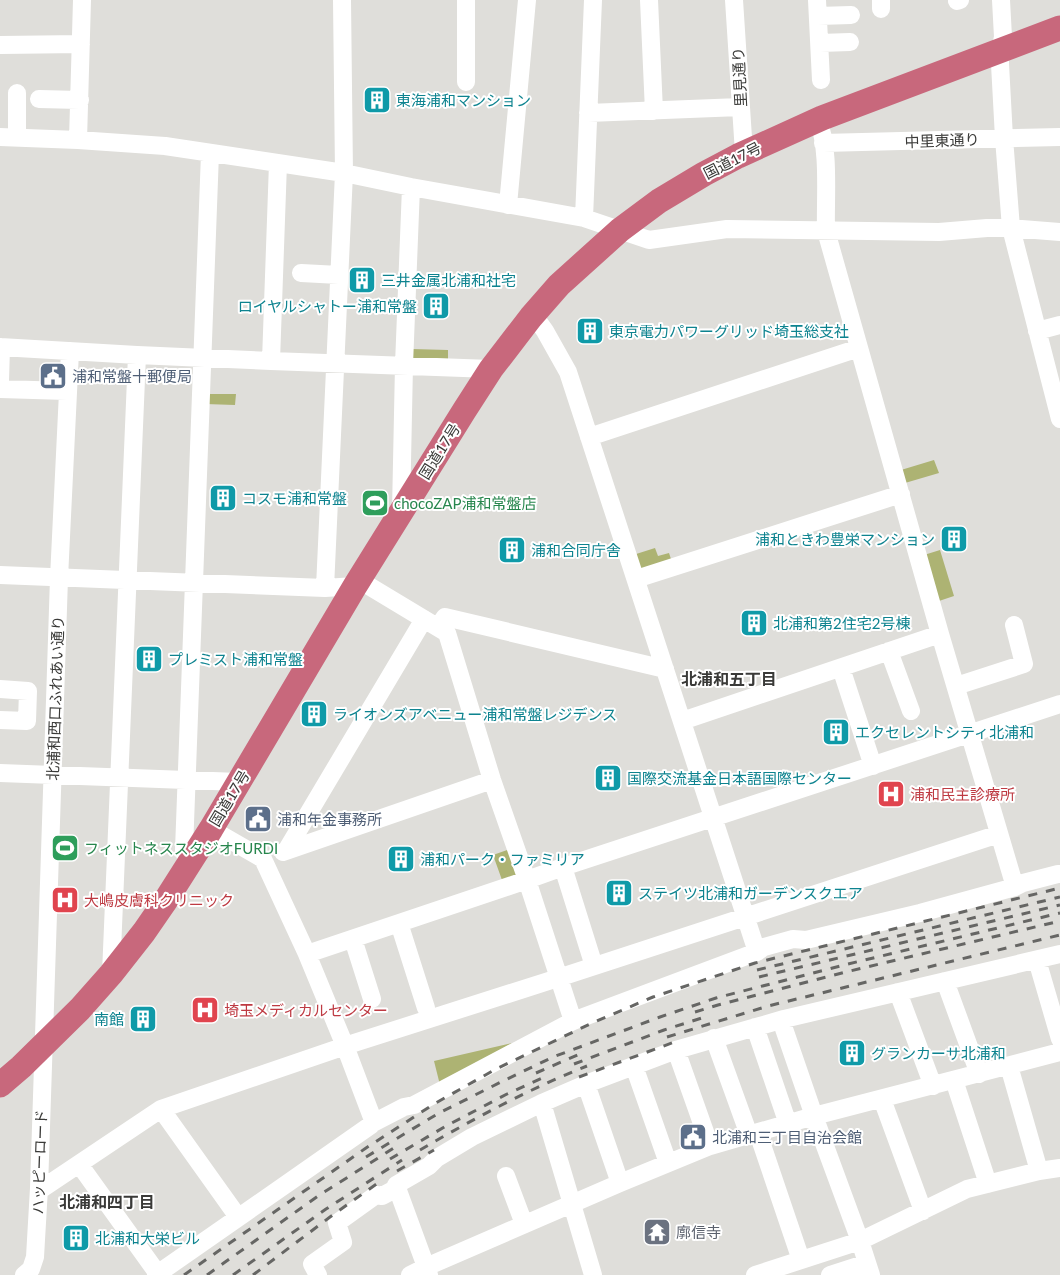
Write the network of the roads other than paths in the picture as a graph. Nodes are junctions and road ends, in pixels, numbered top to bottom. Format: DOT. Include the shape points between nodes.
graph roads {
  1 [pos="82,0"];
  2 [pos="342,0"];
  3 [pos="466,0"];
  4 [pos="526,0"];
  5 [pos="593,0"];
  6 [pos="649,0"];
  7 [pos="734,0"];
  8 [pos="1001,0"];
  9 [pos="818,8"];
  10 [pos="851,15"];
  11 [pos="1060,28"];
  12 [pos="850,42"];
  13 [pos="820,43"];
  14 [pos="81,44"];
  15 [pos="0,45"];
  16 [pos="1000,51"];
  17 [pos="821,80"];
  18 [pos="466,82"];
  19 [pos="16,93"];
  20 [pos="39,99"];
  21 [pos="80,100"];
  22 [pos="740,108"];
  23 [pos="654,111"];
  24 [pos="588,113"];
  25 [pos="821,131"];
  26 [pos="8,137"];
  27 [pos="1060,137"];
  28 [pos="1004,138"];
  29 [pos="78,140"];
  30 [pos="210,153"];
  31 [pos="744,153"];
  32 [pos="278,163"];
  33 [pos="344,174"];
  34 [pos="411,187"];
  35 [pos="508,205"];
  36 [pos="584,218"];
  37 [pos="1011,228"];
  38 [pos="620,230"];
  39 [pos="826,231"];
  40 [pos="1060,232"];
  41 [pos="301,273"];
  42 [pos="339,275"];
  43 [pos="531,317"];
  44 [pos="1060,325"];
  45 [pos="1037,331"];
  46 [pos="1,347"];
  47 [pos="860,348"];
  48 [pos="70,351"];
  49 [pos="137,355"];
  50 [pos="202,358"];
  51 [pos="271,361"];
  52 [pos="335,364"];
  53 [pos="404,365"];
  54 [pos="491,368"];
  55 [pos="0,382"];
  56 [pos="0,388"];
  57 [pos="67,391"];
  58 [pos="1060,419"];
  59 [pos="589,437"];
  60 [pos="901,494"];
  61 [pos="401,512"];
  62 [pos="0,576"];
  63 [pos="59,578"];
  64 [pos="636,579"];
  65 [pos="127,580"];
  66 [pos="193,583"];
  67 [pos="357,583"];
  68 [pos="325,588"];
  69 [pos="431,623"];
  70 [pos="1014,625"];
  71 [pos="940,634"];
  72 [pos="889,651"];
  73 [pos="841,668"];
  74 [pos="665,669"];
  75 [pos="956,686"];
  76 [pos="0,689"];
  77 [pos="1060,704"];
  78 [pos="28,706"];
  79 [pos="55,708"];
  80 [pos="911,711"];
  81 [pos="0,720"];
  82 [pos="682,721"];
  83 [pos="970,733"];
  84 [pos="873,766"];
  85 [pos="0,773"];
  86 [pos="52,775"];
  87 [pos="119,778"];
  88 [pos="186,780"];
  89 [pos="492,780"];
  90 [pos="239,782"];
  91 [pos="713,818"];
  92 [pos="211,829"];
  93 [pos="999,834"];
  94 [pos="286,851"];
  95 [pos="263,859"];
  96 [pos="191,860"];
  97 [pos="563,867"];
  98 [pos="1060,874"];
  99 [pos="528,880"];
  100 [pos="1015,887"];
  101 [pos="745,917"];
  102 [pos="399,923"];
  103 [pos="354,939"];
  104 [pos="757,952"];
  105 [pos="307,954"];
  106 [pos="1060,954"];
  107 [pos="1037,960"];
  108 [pos="594,966"];
  109 [pos="111,974"];
  110 [pos="558,978"];
  111 [pos="945,981"];
  112 [pos="898,992"];
  113 [pos="372,999"];
  114 [pos="426,1008"];
  115 [pos="781,1020"];
  116 [pos="573,1021"];
  117 [pos="755,1027"];
  118 [pos="714,1038"];
  119 [pos="1060,1038"];
  120 [pos="43,1045"];
  121 [pos="345,1046"];
  122 [pos="676,1050"];
  123 [pos="1060,1052"];
  124 [pos="634,1066"];
  125 [pos="1009,1066"];
  126 [pos="979,1074"];
  127 [pos="954,1080"];
  128 [pos="586,1084"];
  129 [pos="0,1085"];
  130 [pos="932,1086"];
  131 [pos="882,1099"];
  132 [pos="542,1103"];
  133 [pos="161,1109"];
  134 [pos="814,1116"];
  135 [pos="372,1123"];
  136 [pos="788,1124"];
  137 [pos="753,1134"];
  138 [pos="710,1146"];
  139 [pos="668,1163"];
  140 [pos="79,1164"];
  141 [pos="1038,1171"];
  142 [pos="1059,1171"];
  143 [pos="506,1176"];
  144 [pos="620,1183"];
  145 [pos="988,1184"];
  146 [pos="39,1188"];
  147 [pos="397,1188"];
  148 [pos="572,1204"];
  149 [pos="924,1211"];
  150 [pos="238,1218"];
  151 [pos="524,1224"];
  152 [pos="860,1241"];
  153 [pos="806,1258"];
  154 [pos="869,1269"];
  155 [pos="428,1271"];
  156 [pos="24,1275"];
  157 [pos="157,1275"];
  158 [pos="318,1275"];
  159 [pos="410,1275"];
  160 [pos="592,1275"];
  161 [pos="755,1275"];
  162 [pos="819,1275"];
  163 [pos="830,1275"];
  1 -- 14 [label="street"];
  2 -- 33 [label="street"];
  3 -- 18 [label="street"];
  4 -- 35 [label="street"];
  5 -- 24 [label="street"];
  6 -- 23 [label="street"];
  7 -- 22 [label="street, 里見通り"];
  8 -- 16 [label="street" via="1003,37"];
  9 -- 10 [label="street"];
  9 -- 13 [label="street"];
  11 -- 16 [label="highway, 国道17号"];
  12 -- 13 [label="street"];
  13 -- 17 [label="street"];
  14 -- 15 [label="street"];
  14 -- 21 [label="street"];
  16 -- 25 [label="highway, 国道17号"];
  16 -- 28 [label="street"];
  19 -- 26 [label="street"];
  20 -- 21 [label="street"];
  21 -- 29 [label="street"];
  22 -- 23 [label="street"];
  22 -- 31 [label="street, 里見通り"];
  23 -- 24 [label="street"];
  24 -- 36 [label="street"];
  25 -- 28 [label="street, 中里東通り"];
  25 -- 31 [label="highway, 国道17号"];
  25 -- 39 [label="street" via="826,164"];
  26 -- 29 [label="street"];
  27 -- 28 [label="street, 中里東通り"];
  28 -- 37 [label="street"];
  29 -- 30 [label="street"];
  30 -- 32 [label="street"];
  30 -- 50 [label="street"];
  31 -- 38 [label="highway, 国道17号" via="659,200"];
  32 -- 33 [label="street"];
  32 -- 51 [label="street"];
  33 -- 34 [label="street"];
  33 -- 42 [label="street"];
  34 -- 35 [label="street"];
  34 -- 53 [label="street"];
  35 -- 36 [label="street"];
  36 -- 38 [label="street"];
  37 -- 39 [label="street" via="939,232"];
  37 -- 40 [label="street"];
  37 -- 45 [label="street"];
  38 -- 39 [label="street" via="649,240 727,229"];
  38 -- 43 [label="highway, 国道17号" via="559,285"];
  39 -- 47 [label="street"];
  41 -- 42 [label="street"];
  42 -- 52 [label="street"];
  43 -- 54 [label="highway, 国道17号"];
  43 -- 59 [label="street" via="545,331 568,372"];
  44 -- 45 [label="street"];
  45 -- 58 [label="street"];
  46 -- 48 [label="street"];
  46 -- 55 [label="street"];
  47 -- 59 [label="street"];
  47 -- 60 [label="street"];
  48 -- 49 [label="street"];
  48 -- 57 [label="street, 北浦和西口ふれあい通り"];
  49 -- 50 [label="street"];
  49 -- 65 [label="street"];
  50 -- 51 [label="street"];
  50 -- 66 [label="street"];
  51 -- 52 [label="street"];
  52 -- 53 [label="street"];
  52 -- 68 [label="street"];
  53 -- 54 [label="street"];
  53 -- 61 [label="street"];
  54 -- 61 [label="highway, 国道17号"];
  56 -- 57 [label="street"];
  57 -- 63 [label="street, 北浦和西口ふれあい通り"];
  59 -- 64 [label="street"];
  60 -- 64 [label="street"];
  60 -- 71 [label="street"];
  61 -- 67 [label="highway, 国道17号"];
  62 -- 63 [label="street"];
  63 -- 65 [label="street"];
  63 -- 79 [label="street, 北浦和西口ふれあい通り"];
  64 -- 74 [label="street"];
  65 -- 66 [label="street"];
  65 -- 87 [label="street"];
  66 -- 68 [label="street"];
  66 -- 88 [label="street"];
  67 -- 68 [label="street"];
  67 -- 69 [label="street"];
  67 -- 90 [label="highway, 国道17号"];
  69 -- 74 [label="street" via="445,617"];
  69 -- 89 [label="street" via="447,633"];
  69 -- 94 [label="street"];
  70 -- 75 [label="street" via="1024,664"];
  71 -- 72 [label="street"];
  71 -- 75 [label="street"];
  72 -- 73 [label="street"];
  72 -- 80 [label="street"];
  73 -- 82 [label="street"];
  73 -- 84 [label="street"];
  74 -- 82 [label="street"];
  75 -- 83 [label="street"];
  76 -- 78 [label="street" via="28,690"];
  77 -- 83 [label="street"];
  78 -- 79 [label="street"];
  78 -- 81 [label="street" via="27,721"];
  79 -- 86 [label="street, 北浦和西口ふれあい通り"];
  82 -- 91 [label="street"];
  83 -- 84 [label="street"];
  83 -- 93 [label="street"];
  84 -- 91 [label="street"];
  85 -- 86 [label="street"];
  86 -- 87 [label="street"];
  86 -- 120 [label="street, 北浦和西口ふれあい通り"];
  87 -- 88 [label="street"];
  87 -- 109 [label="street"];
  88 -- 90 [label="street"];
  88 -- 96 [label="street" via="184,850"];
  89 -- 94 [label="street"];
  89 -- 99 [label="street"];
  90 -- 92 [label="highway, 国道17号"];
  91 -- 97 [label="street"];
  91 -- 101 [label="street"];
  92 -- 95 [label="street"];
  92 -- 96 [label="highway, 国道17号"];
  93 -- 100 [label="street"];
  93 -- 101 [label="street"];
  94 -- 95 [label="street"];
  95 -- 105 [label="street"];
  96 -- 109 [label="highway, 国道17号" via="144,932"];
  97 -- 99 [label="street"];
  97 -- 108 [label="street"];
  98 -- 100 [label="street" via="1023,882"];
  99 -- 102 [label="street"];
  99 -- 110 [label="street"];
  100 -- 104 [label="street" via="806,940 793,939"];
  101 -- 104 [label="street"];
  101 -- 108 [label="street"];
  102 -- 103 [label="street"];
  102 -- 114 [label="street"];
  103 -- 105 [label="street"];
  103 -- 113 [label="street"];
  104 -- 116 [label="street"];
  105 -- 121 [label="street"];
  106 -- 107 [label="street"];
  107 -- 111 [label="street"];
  107 -- 119 [label="street"];
  108 -- 110 [label="street"];
  109 -- 120 [label="highway, 国道17号"];
  110 -- 116 [label="street"];
  110 -- 121 [label="street"];
  111 -- 112 [label="street"];
  111 -- 126 [label="street"];
  112 -- 115 [label="street"];
  112 -- 130 [label="street"];
  115 -- 117 [label="street"];
  115 -- 134 [label="street"];
  116 -- 135 [label="street" via="414,1105"];
  117 -- 118 [label="street"];
  117 -- 136 [label="street"];
  118 -- 122 [label="street"];
  118 -- 137 [label="street"];
  120 -- 129 [label="highway, 国道17号"];
  120 -- 146 [label="street, ハッピーロード"];
  121 -- 133 [label="street"];
  121 -- 135 [label="street"];
  122 -- 124 [label="street"];
  122 -- 138 [label="street"];
  123 -- 125 [label="street"];
  124 -- 128 [label="street"];
  124 -- 139 [label="street"];
  125 -- 126 [label="street"];
  125 -- 141 [label="street"];
  126 -- 127 [label="street"];
  127 -- 130 [label="street"];
  127 -- 145 [label="street"];
  128 -- 132 [label="street"];
  128 -- 144 [label="street"];
  130 -- 131 [label="street"];
  131 -- 134 [label="street"];
  131 -- 149 [label="street"];
  132 -- 147 [label="street" via="472,1136 396,1185"];
  132 -- 148 [label="street"];
  133 -- 140 [label="street"];
  133 -- 150 [label="street"];
  134 -- 136 [label="street"];
  134 -- 152 [label="street"];
  135 -- 150 [label="street"];
  136 -- 137 [label="street"];
  137 -- 138 [label="street"];
  137 -- 153 [label="street"];
  138 -- 139 [label="street"];
  139 -- 144 [label="street"];
  140 -- 146 [label="street"];
  140 -- 157 [label="street"];
  141 -- 142 [label="street"];
  141 -- 145 [label="street"];
  143 -- 151 [label="street"];
  144 -- 148 [label="street"];
  145 -- 149 [label="street" via="968,1189"];
  146 -- 156 [label="street, ハッピーロード" via="35,1257 31,1269"];
  147 -- 155 [label="street"];
  147 -- 158 [label="street" via="382,1196 376,1195 337,1223 343,1242 312,1264"];
  148 -- 151 [label="street"];
  148 -- 160 [label="street"];
  149 -- 152 [label="street"];
  150 -- 157 [label="street"];
  151 -- 155 [label="street"];
  152 -- 153 [label="street"];
  152 -- 154 [label="street"];
  153 -- 161 [label="street"];
  153 -- 162 [label="street"];
  154 -- 163 [label="street"];
  155 -- 159 [label="street"];
}
